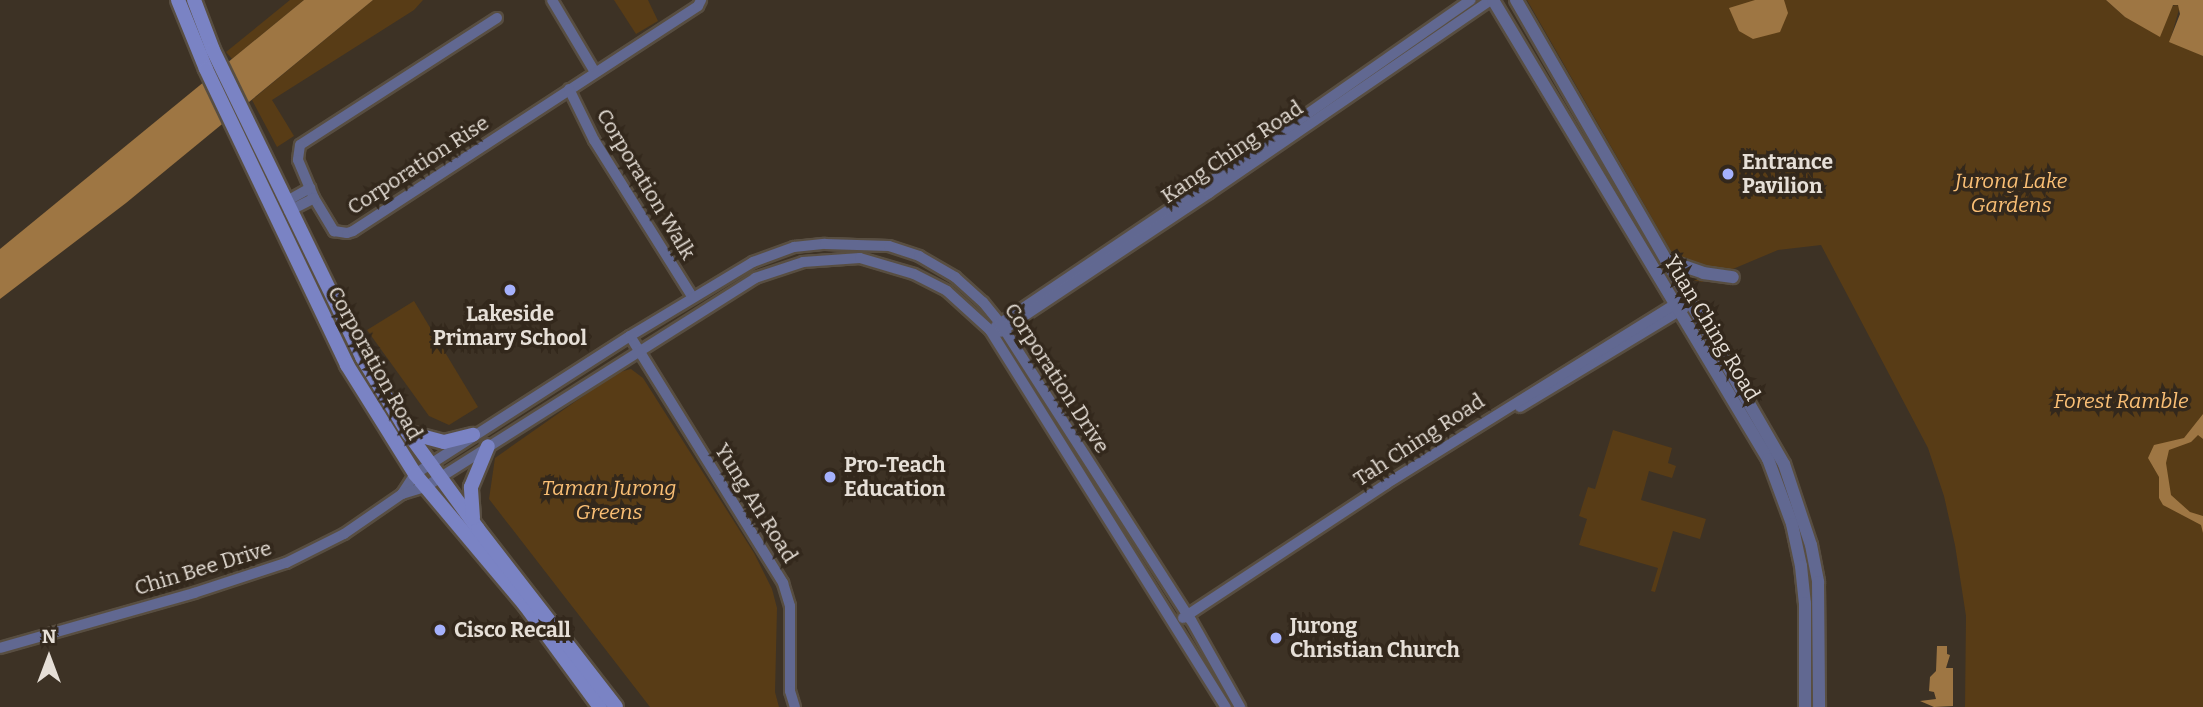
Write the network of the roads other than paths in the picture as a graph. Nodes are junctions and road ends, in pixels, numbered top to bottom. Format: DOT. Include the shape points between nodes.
graph roads {
  1 [pos="178,0"];
  2 [pos="194,0"];
  3 [pos="552,0"];
  4 [pos="701,0"];
  5 [pos="1471,0"];
  6 [pos="1492,0"];
  7 [pos="1516,0"];
  8 [pos="497,18"];
  9 [pos="212,65"];
  10 [pos="595,72"];
  11 [pos="569,89"];
  12 [pos="312,193"];
  13 [pos="287,206"];
  14 [pos="1179,208"];
  15 [pos="1666,260"];
  16 [pos="1733,277"];
  17 [pos="327,287"];
  18 [pos="312,294"];
  19 [pos="693,298"];
  20 [pos="1689,300"];
  21 [pos="1676,308"];
  22 [pos="1002,326"];
  23 [pos="992,333"];
  24 [pos="630,336"];
  25 [pos="639,350"];
  26 [pos="408,433"];
  27 [pos="473,436"];
  28 [pos="488,446"];
  29 [pos="431,464"];
  30 [pos="415,474"];
  31 [pos="441,477"];
  32 [pos="425,487"];
  33 [pos="402,494"];
  34 [pos="478,529"];
  35 [pos="1189,617"];
  36 [pos="1177,625"];
  37 [pos="0,648"];
  38 [pos="600,707"];
  39 [pos="616,707"];
  40 [pos="795,707"];
  41 [pos="1226,707"];
  42 [pos="1240,707"];
  43 [pos="1805,707"];
  44 [pos="1819,707"];
  1 -- 9 [label="main road, Corporation Road"];
  2 -- 9 [label="main road, Corporation Road"];
  3 -- 10 [label="street"];
  4 -- 10 [label="street"];
  5 -- 14 [label="street, Kang Ching Road"];
  6 -- 14 [label="street, Kang Ching Road"];
  6 -- 21 [label="street, Yuan Ching Road"];
  7 -- 15 [label="street, Yuan Ching Road"];
  8 -- 12 [label="street, Corporation Rise" via="300,145 298,160"];
  9 -- 13 [label="main road, Corporation Road" via="242,109"];
  9 -- 18 [label="main road, Corporation Road" via="230,118"];
  10 -- 11 [label="street"];
  11 -- 12 [label="street, Corporation Rise" via="347,233 330,227"];
  11 -- 19 [label="street, Corporation Walk" via="594,140"];
  12 -- 13 [label="street"];
  13 -- 17 [label="main road, Corporation Road"];
  14 -- 22 [label="street, Kang Ching Road"];
  15 -- 16 [label="street" via="1693,271"];
  15 -- 20 [label="street, Yuan Ching Road"];
  17 -- 18 [label="main road"];
  17 -- 26 [label="main road, Corporation Road"];
  18 -- 30 [label="main road, Corporation Road" via="347,365"];
  19 -- 22 [label="street, Corporation Drive" via="753,262 794,247 889,246 955,276"];
  19 -- 24 [label="street, Corporation Drive"];
  20 -- 21 [label="street, Tah Ching Road"];
  20 -- 44 [label="street, Yuan Ching Road" via="1769,434 1798,501 1818,582"];
  21 -- 35 [label="street, Tah Ching Road" via="1386,484"];
  21 -- 43 [label="street, Yuan Ching Road" via="1768,459 1792,524 1805,603"];
  22 -- 23 [label="street, Kang Ching Road"];
  22 -- 35 [label="street, Corporation Drive"];
  23 -- 25 [label="street, Corporation Drive" via="947,291 914,274 860,258 827,258 755,278"];
  23 -- 36 [label="street, Corporation Drive"];
  24 -- 25 [label="street, Yung An Road"];
  24 -- 27 [label="street, Corporation Drive"];
  25 -- 28 [label="street, Corporation Drive"];
  25 -- 40 [label="street, Yung An Road" via="783,583 790,606 790,691"];
  26 -- 27 [label="main road" via="444,442"];
  26 -- 29 [label="main road, Corporation Road"];
  27 -- 29 [label="street, Corporation Drive"];
  28 -- 31 [label="street, Corporation Drive"];
  28 -- 34 [label="main road" via="471,487 470,505"];
  29 -- 30 [label="street, Corporation Drive"];
  29 -- 31 [label="main road, Corporation Road"];
  30 -- 32 [label="main road, Corporation Road"];
  30 -- 33 [label="street, Chin Bee Drive"];
  31 -- 32 [label="street, Corporation Drive"];
  31 -- 34 [label="main road, Corporation Road"];
  32 -- 33 [label="street, Chin Bee Drive"];
  32 -- 38 [label="main road, Corporation Road" via="525,605"];
  33 -- 37 [label="street, Chin Bee Drive" via="344,534 286,563"];
  34 -- 39 [label="main road, Corporation Road"];
  35 -- 36 [label="street, Tah Ching Road"];
  35 -- 42 [label="street, Corporation Drive"];
  36 -- 41 [label="street, Corporation Drive"];
}
